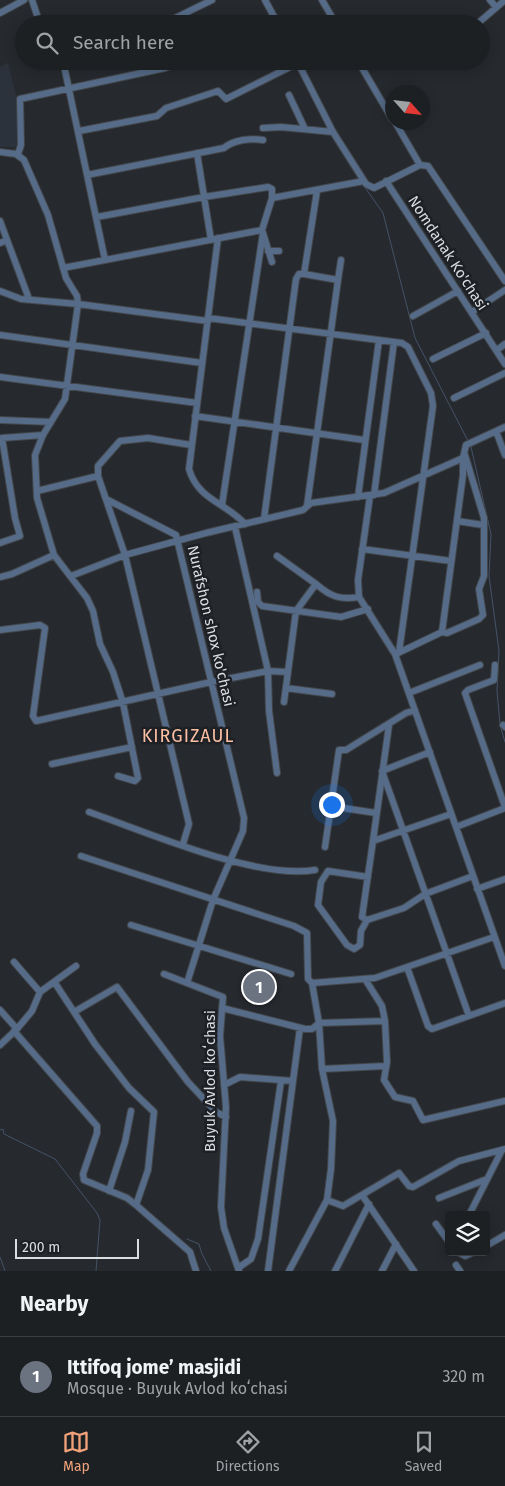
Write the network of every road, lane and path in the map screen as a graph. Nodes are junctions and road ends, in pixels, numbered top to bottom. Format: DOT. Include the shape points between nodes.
graph roads {
  1 [pos="24,0"];
  2 [pos="32,0"];
  3 [pos="212,0"];
  4 [pos="266,0"];
  5 [pos="322,0"];
  6 [pos="490,0"];
  7 [pos="505,0"];
  8 [pos="496,7"];
  9 [pos="0,14"];
  10 [pos="37,15"];
  11 [pos="181,15"];
  12 [pos="271,15"];
  13 [pos="331,15"];
  14 [pos="487,15"];
  15 [pos="65,70"];
  16 [pos="156,70"];
  17 [pos="281,70"];
  18 [pos="301,70"];
  19 [pos="363,70"];
  20 [pos="70,89"];
  21 [pos="289,95"];
  22 [pos="385,107"];
  23 [pos="263,128"];
  24 [pos="305,129"];
  25 [pos="400,130"];
  26 [pos="79,131"];
  27 [pos="333,132"];
  28 [pos="263,140"];
  29 [pos="0,152"];
  30 [pos="197,153"];
  31 [pos="18,154"];
  32 [pos="420,165"];
  33 [pos="87,175"];
  34 [pos="364,181"];
  35 [pos="386,181"];
  36 [pos="317,191"];
  37 [pos="204,197"];
  38 [pos="272,198"];
  39 [pos="97,217"];
  40 [pos="0,221"];
  41 [pos="262,232"];
  42 [pos="215,239"];
  43 [pos="7,240"];
  44 [pos="0,243"];
  45 [pos="268,251"];
  46 [pos="279,251"];
  47 [pos="106,260"];
  48 [pos="341,260"];
  49 [pos="272,262"];
  50 [pos="63,268"];
  51 [pos="503,272"];
  52 [pos="304,274"];
  53 [pos="338,280"];
  54 [pos="505,281"];
  55 [pos="505,290"];
  56 [pos="0,291"];
  57 [pos="458,291"];
  58 [pos="29,299"];
  59 [pos="78,304"];
  60 [pos="472,312"];
  61 [pos="413,316"];
  62 [pos="208,320"];
  63 [pos="249,324"];
  64 [pos="290,329"];
  65 [pos="486,333"];
  66 [pos="331,334"];
  67 [pos="0,335"];
  68 [pos="379,340"];
  69 [pos="394,342"];
  70 [pos="505,344"];
  71 [pos="73,345"];
  72 [pos="497,350"];
  73 [pos="432,358"];
  74 [pos="202,363"];
  75 [pos="505,364"];
  76 [pos="505,374"];
  77 [pos="0,377"];
  78 [pos="67,386"];
  79 [pos="454,398"];
  80 [pos="197,403"];
  81 [pos="195,416"];
  82 [pos="0,420"];
  83 [pos="51,422"];
  84 [pos="236,422"];
  85 [pos="505,426"];
  86 [pos="276,428"];
  87 [pos="496,432"];
  88 [pos="317,433"];
  89 [pos="44,435"];
  90 [pos="364,440"];
  91 [pos="191,445"];
  92 [pos="505,455"];
  93 [pos="464,456"];
  94 [pos="98,476"];
  95 [pos="422,476"];
  96 [pos="37,491"];
  97 [pos="372,496"];
  98 [pos="358,497"];
  99 [pos="106,500"];
  100 [pos="222,505"];
  101 [pos="307,506"];
  102 [pos="264,520"];
  103 [pos="457,521"];
  104 [pos="245,524"];
  105 [pos="483,525"];
  106 [pos="235,527"];
  107 [pos="178,541"];
  108 [pos="0,543"];
  109 [pos="362,549"];
  110 [pos="54,555"];
  111 [pos="125,555"];
  112 [pos="277,556"];
  113 [pos="412,556"];
  114 [pos="451,562"];
  115 [pos="71,576"];
  116 [pos="0,577"];
  117 [pos="316,584"];
  118 [pos="257,592"];
  119 [pos="359,597"];
  120 [pos="368,609"];
  121 [pos="296,611"];
  122 [pos="0,630"];
  123 [pos="442,632"];
  124 [pos="397,653"];
  125 [pos="480,665"];
  126 [pos="494,666"];
  127 [pos="268,672"];
  128 [pos="287,672"];
  129 [pos="211,682"];
  130 [pos="286,688"];
  131 [pos="409,693"];
  132 [pos="158,694"];
  133 [pos="332,694"];
  134 [pos="284,702"];
  135 [pos="123,703"];
  136 [pos="415,710"];
  137 [pos="388,725"];
  138 [pos="132,747"];
  139 [pos="430,752"];
  140 [pos="52,764"];
  141 [pos="382,771"];
  142 [pos="277,773"];
  143 [pos="118,776"];
  144 [pos="330,806"];
  145 [pos="505,808"];
  146 [pos="89,812"];
  147 [pos="376,813"];
  148 [pos="451,814"];
  149 [pos="456,827"];
  150 [pos="403,831"];
  151 [pos="373,841"];
  152 [pos="183,844"];
  153 [pos="325,847"];
  154 [pos="81,856"];
  155 [pos="229,860"];
  156 [pos="315,870"];
  157 [pos="473,876"];
  158 [pos="368,877"];
  159 [pos="505,879"];
  160 [pos="478,888"];
  161 [pos="425,894"];
  162 [pos="213,900"];
  163 [pos="367,920"];
  164 [pos="131,925"];
  165 [pos="494,937"];
  166 [pos="198,945"];
  167 [pos="502,948"];
  168 [pos="446,954"];
  169 [pos="14,962"];
  170 [pos="76,966"];
  171 [pos="505,966"];
  172 [pos="407,967"];
  173 [pos="164,974"];
  174 [pos="291,974"];
  175 [pos="365,980"];
  176 [pos="55,983"];
  177 [pos="187,983"];
  178 [pos="312,983"];
  179 [pos="40,992"];
  180 [pos="505,1003"];
  181 [pos="222,1008"];
  182 [pos="1,1012"];
  183 [pos="74,1012"];
  184 [pos="469,1016"];
  185 [pos="385,1021"];
  186 [pos="319,1023"];
  187 [pos="300,1028"];
  188 [pos="16,1032"];
  189 [pos="0,1045"];
  190 [pos="385,1066"];
  191 [pos="322,1069"];
  192 [pos="281,1081"];
  193 [pos="293,1081"];
  194 [pos="224,1085"];
  195 [pos="505,1101"];
  196 [pos="131,1111"];
  197 [pos="226,1117"];
  198 [pos="504,1150"];
  199 [pos="487,1179"];
  200 [pos="109,1191"];
  201 [pos="362,1195"];
  202 [pos="439,1198"];
  203 [pos="326,1200"];
  204 [pos="369,1204"];
  205 [pos="136,1205"];
  206 [pos="471,1211"];
  207 [pos="436,1224"];
  208 [pos="505,1235"];
  209 [pos="445,1236"];
  210 [pos="396,1244"];
  211 [pos="490,1244"];
  212 [pos="456,1265"];
  213 [pos="239,1270"];
  214 [pos="196,1271"];
  215 [pos="268,1271"];
  216 [pos="289,1271"];
  217 [pos="335,1271"];
  218 [pos="382,1271"];
  219 [pos="414,1271"];
  220 [pos="460,1271"];
  1 -- 9 [label="street"];
  2 -- 10 [label="street"];
  3 -- 11 [label="street"];
  4 -- 12 [label="street"];
  5 -- 13 [label="street"];
  6 -- 8 [label="street"];
  7 -- 8 [label="street"];
  8 -- 14 [label="street"];
  15 -- 20 [label="street"];
  16 -- 20 [label="street"];
  17 -- 26 [label="street" via="226,98 218,91 166,108 157,116"];
  18 -- 27 [label="street"];
  19 -- 22 [label="street"];
  20 -- 26 [label="street"];
  20 -- 31 [label="street" via="20,99 21,145"];
  21 -- 24 [label="street"];
  23 -- 24 [label="street"];
  24 -- 27 [label="street"];
  25 -- 32 [label="street"];
  26 -- 33 [label="street"];
  27 -- 34 [label="street"];
  28 -- 30 [label="street" via="229,143 224,148"];
  29 -- 31 [label="street"];
  30 -- 33 [label="street"];
  30 -- 37 [label="street"];
  31 -- 50 [label="street" via="24,160 48,215"];
  32 -- 35 [label="street"];
  32 -- 51 [label="street" via="429,168"];
  33 -- 39 [label="street"];
  34 -- 35 [label="street" via="374,188"];
  34 -- 36 [label="street"];
  35 -- 57 [label="street, Nomdanak Ko'chasi"];
  36 -- 38 [label="street"];
  36 -- 52 [label="street"];
  37 -- 38 [label="street" via="268,187 272,189"];
  37 -- 39 [label="street"];
  37 -- 42 [label="street"];
  38 -- 41 [label="street"];
  39 -- 47 [label="street"];
  40 -- 43 [label="street"];
  41 -- 42 [label="street"];
  41 -- 45 [label="street"];
  41 -- 63 [label="street"];
  42 -- 47 [label="street"];
  42 -- 62 [label="street"];
  43 -- 44 [label="street"];
  43 -- 58 [label="street"];
  45 -- 46 [label="street"];
  45 -- 49 [label="street"];
  47 -- 50 [label="street"];
  48 -- 53 [label="street"];
  50 -- 59 [label="street"];
  51 -- 54 [label="street"];
  52 -- 53 [label="street"];
  52 -- 64 [label="street" via="297,276"];
  53 -- 66 [label="street"];
  55 -- 60 [label="street"];
  56 -- 58 [label="street"];
  57 -- 60 [label="street, Nomdanak Ko'chasi"];
  57 -- 61 [label="street"];
  58 -- 59 [label="street"];
  59 -- 62 [label="street"];
  59 -- 71 [label="street"];
  60 -- 65 [label="street, Nomdanak Ko'chasi"];
  62 -- 63 [label="street"];
  62 -- 74 [label="street"];
  63 -- 64 [label="street"];
  63 -- 84 [label="street"];
  64 -- 66 [label="street"];
  64 -- 86 [label="street"];
  65 -- 72 [label="street, Nomdanak Ko'chasi"];
  65 -- 73 [label="street"];
  66 -- 68 [label="street"];
  66 -- 88 [label="street"];
  67 -- 71 [label="street"];
  68 -- 69 [label="street"];
  68 -- 90 [label="street"];
  69 -- 95 [label="street" via="408,348 433,400"];
  69 -- 97 [label="street"];
  70 -- 72 [label="street"];
  71 -- 74 [label="street"];
  71 -- 78 [label="street"];
  72 -- 75 [label="street, Nomdanak Ko'chasi"];
  74 -- 80 [label="street"];
  76 -- 79 [label="street"];
  77 -- 78 [label="street"];
  78 -- 80 [label="street"];
  78 -- 83 [label="street" via="64,403"];
  80 -- 81 [label="street"];
  81 -- 84 [label="street"];
  81 -- 91 [label="street"];
  82 -- 83 [label="street"];
  83 -- 89 [label="street"];
  84 -- 86 [label="street"];
  84 -- 100 [label="street"];
  85 -- 87 [label="street"];
  86 -- 88 [label="street"];
  86 -- 102 [label="street"];
  87 -- 92 [label="street"];
  87 -- 93 [label="street" via="471,442 465,447"];
  88 -- 90 [label="street"];
  88 -- 101 [label="street"];
  89 -- 96 [label="street" via="35,455"];
  89 -- 108 [label="street" via="2,438 20,536"];
  90 -- 98 [label="street"];
  91 -- 94 [label="street" via="148,438 120,441 98,466"];
  91 -- 100 [label="street" via="191,476 204,495"];
  93 -- 95 [label="street"];
  93 -- 103 [label="street"];
  93 -- 105 [label="street" via="484,518"];
  94 -- 96 [label="street"];
  94 -- 99 [label="street"];
  95 -- 97 [label="street"];
  95 -- 113 [label="street"];
  96 -- 110 [label="street"];
  97 -- 98 [label="street"];
  97 -- 109 [label="street"];
  98 -- 101 [label="street" via="318,501"];
  99 -- 107 [label="street" via="173,533"];
  99 -- 111 [label="street"];
  100 -- 104 [label="street"];
  101 -- 102 [label="street" via="303,510"];
  102 -- 104 [label="street"];
  103 -- 105 [label="street"];
  103 -- 114 [label="street"];
  104 -- 106 [label="street"];
  105 -- 123 [label="street" via="484,576 479,589 483,615 447,633"];
  106 -- 107 [label="street"];
  106 -- 127 [label="street"];
  107 -- 111 [label="street"];
  107 -- 129 [label="street, Nurafshon shox ko'chasi"];
  109 -- 113 [label="street"];
  109 -- 119 [label="street"];
  110 -- 115 [label="street"];
  110 -- 116 [label="street"];
  111 -- 115 [label="street"];
  111 -- 132 [label="street"];
  112 -- 117 [label="street"];
  113 -- 114 [label="street"];
  113 -- 124 [label="street"];
  114 -- 123 [label="street"];
  115 -- 135 [label="street" via="93,612 100,644"];
  117 -- 119 [label="street" via="333,597"];
  117 -- 121 [label="street"];
  118 -- 121 [label="street" via="262,606"];
  119 -- 120 [label="street"];
  120 -- 121 [label="street" via="341,617"];
  120 -- 124 [label="street"];
  121 -- 128 [label="street"];
  122 -- 135 [label="street" via="40,625 45,628 32,716 35,720"];
  123 -- 124 [label="street"];
  124 -- 131 [label="street"];
  125 -- 131 [label="street"];
  126 -- 145 [label="street" via="494,680 465,693"];
  127 -- 128 [label="street"];
  127 -- 129 [label="street"];
  127 -- 142 [label="street"];
  128 -- 130 [label="street"];
  129 -- 132 [label="street"];
  129 -- 155 [label="street, Nurafshon shox ko'chasi" via="244,821 242,834"];
  130 -- 133 [label="street"];
  130 -- 134 [label="street"];
  131 -- 136 [label="street"];
  132 -- 135 [label="street"];
  132 -- 152 [label="street" via="189,824"];
  135 -- 138 [label="street"];
  136 -- 137 [label="street"];
  136 -- 139 [label="street"];
  137 -- 141 [label="street"];
  137 -- 144 [label="street" via="346,750 338,750"];
  138 -- 140 [label="street"];
  138 -- 143 [label="street" via="138,780 135,782"];
  139 -- 141 [label="street"];
  139 -- 148 [label="street"];
  141 -- 147 [label="street"];
  141 -- 150 [label="street"];
  144 -- 147 [label="street"];
  144 -- 153 [label="street"];
  145 -- 149 [label="street"];
  146 -- 152 [label="street"];
  147 -- 151 [label="street"];
  148 -- 149 [label="street"];
  148 -- 150 [label="street"];
  149 -- 157 [label="street"];
  150 -- 151 [label="street"];
  150 -- 161 [label="street"];
  151 -- 158 [label="street"];
  152 -- 155 [label="street"];
  154 -- 162 [label="street"];
  155 -- 156 [label="street" via="291,872"];
  155 -- 162 [label="street"];
  157 -- 160 [label="street"];
  157 -- 161 [label="street"];
  158 -- 163 [label="street" via="362,915"];
  158 -- 163 [label="street" via="328,871 321,882 318,905 354,949 360,945 361,931"];
  159 -- 160 [label="street"];
  160 -- 165 [label="street"];
  161 -- 163 [label="street" via="404,908"];
  161 -- 168 [label="street"];
  162 -- 166 [label="street"];
  162 -- 178 [label="street" via="307,933 308,979"];
  164 -- 166 [label="street"];
  165 -- 167 [label="street"];
  165 -- 168 [label="street"];
  166 -- 174 [label="street"];
  166 -- 177 [label="street"];
  167 -- 171 [label="street"];
  168 -- 172 [label="street"];
  168 -- 184 [label="street"];
  169 -- 179 [label="street"];
  170 -- 176 [label="street"];
  172 -- 175 [label="street"];
  172 -- 184 [label="street" via="429,1028"];
  173 -- 177 [label="street"];
  175 -- 178 [label="street"];
  175 -- 185 [label="street" via="382,1006"];
  176 -- 179 [label="street"];
  176 -- 183 [label="street"];
  177 -- 181 [label="street, Buyuk Avlod koʻchasi" via="223,997"];
  178 -- 186 [label="street"];
  179 -- 188 [label="street" via="29,1016"];
  180 -- 184 [label="street"];
  181 -- 187 [label="street"];
  181 -- 194 [label="street, Buyuk Avlod koʻchasi" via="220,1036"];
  182 -- 188 [label="street"];
  183 -- 197 [label="street" via="118,986 188,1082 216,1112"];
  183 -- 205 [label="street" via="129,1088 154,1112 148,1170"];
  185 -- 186 [label="street"];
  185 -- 190 [label="street"];
  186 -- 187 [label="street" via="312,1028"];
  186 -- 191 [label="street"];
  187 -- 193 [label="street"];
  188 -- 189 [label="street"];
  188 -- 200 [label="street" via="97,1126 83,1177 86,1182"];
  190 -- 191 [label="street"];
  190 -- 195 [label="street" via="384,1080 396,1098 413,1101 423,1120"];
  191 -- 203 [label="street" via="333,1121 332,1169"];
  192 -- 193 [label="street"];
  192 -- 194 [label="street" via="240,1077"];
  192 -- 213 [label="street" via="258,1239 251,1259"];
  193 -- 215 [label="street"];
  194 -- 197 [label="street, Buyuk Avlod koʻchasi"];
  196 -- 200 [label="street"];
  197 -- 213 [label="street, Buyuk Avlod koʻchasi" via="220,1207"];
  198 -- 199 [label="street"];
  198 -- 201 [label="street" via="459,1161 413,1187 400,1173 396,1173"];
  199 -- 202 [label="street"];
  199 -- 206 [label="street"];
  200 -- 205 [label="street"];
  201 -- 203 [label="street" via="343,1206"];
  201 -- 204 [label="street"];
  203 -- 216 [label="street"];
  204 -- 210 [label="street"];
  204 -- 217 [label="street"];
  205 -- 214 [label="street" via="190,1252"];
  207 -- 209 [label="street"];
  208 -- 211 [label="street"];
  210 -- 218 [label="street"];
  210 -- 219 [label="street"];
  212 -- 220 [label="street"];
}
